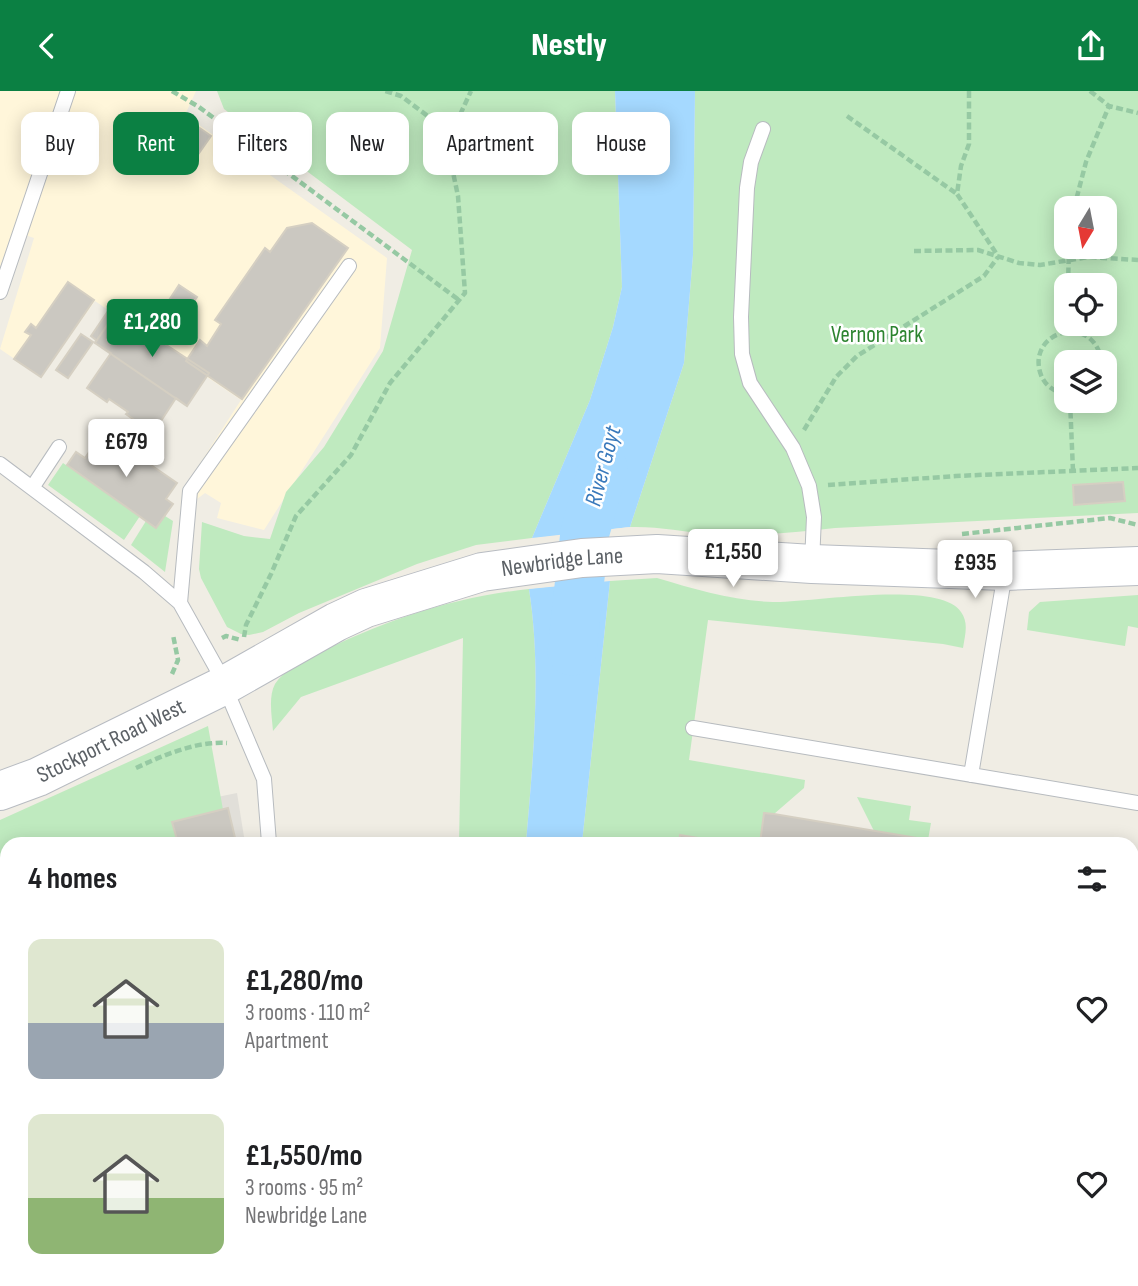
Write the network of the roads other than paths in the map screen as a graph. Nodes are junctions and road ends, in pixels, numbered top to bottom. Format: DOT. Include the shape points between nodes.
graph roads {
  1 [pos="68,91"];
  2 [pos="763,129"];
  3 [pos="349,266"];
  4 [pos="0,292"];
  5 [pos="59,447"];
  6 [pos="0,464"];
  7 [pos="32,488"];
  8 [pos="812,564"];
  9 [pos="1138,566"];
  10 [pos="1005,571"];
  11 [pos="180,603"];
  12 [pos="223,686"];
  13 [pos="693,728"];
  14 [pos="971,775"];
  15 [pos="0,790"];
  16 [pos="1138,803"];
  17 [pos="268,837"];
  1 -- 4 [label="lane"];
  2 -- 8 [label="lane" via="747,188 742,353 750,383 793,448 809,486 814,516"];
  3 -- 11 [label="lane" via="190,491"];
  5 -- 7 [label="lane"];
  6 -- 7 [label="lane"];
  7 -- 11 [label="lane"];
  8 -- 10 [label="main road, Newbridge Lane"];
  8 -- 12 [label="main road, Newbridge Lane" via="657,554 520,565 366,608"];
  9 -- 10 [label="main road, Newbridge Lane"];
  10 -- 14 [label="lane"];
  11 -- 12 [label="lane"];
  12 -- 15 [label="main road, Stockport Road West" via="38,777"];
  12 -- 17 [label="lane" via="264,779"];
  13 -- 14 [label="lane"];
  14 -- 16 [label="lane"];
}
